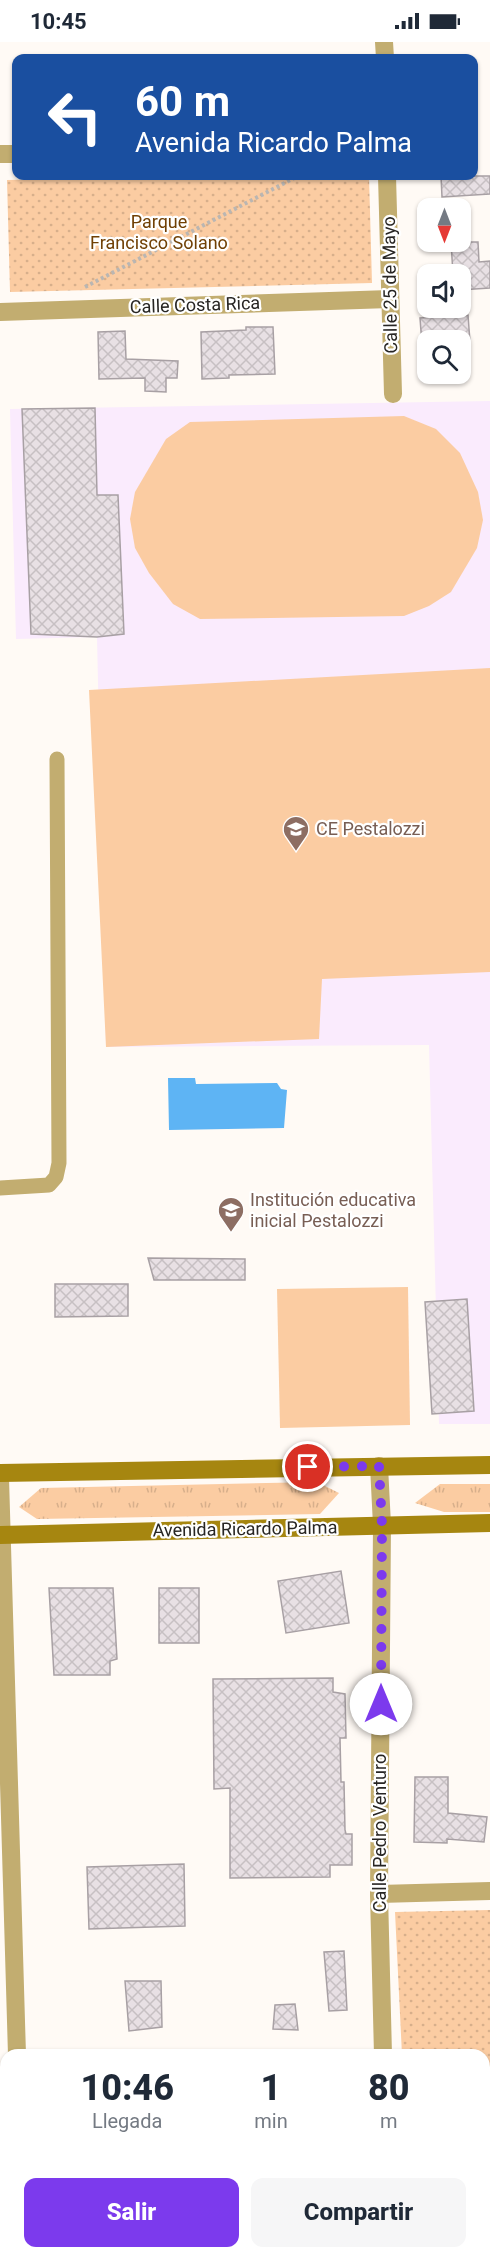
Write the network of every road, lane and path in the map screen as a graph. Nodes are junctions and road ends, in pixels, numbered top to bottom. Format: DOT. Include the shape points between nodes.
graph roads {
  1 [pos="290,180"];
  2 [pos="387,180"];
  3 [pos="81,289"];
  4 [pos="390,299"];
  5 [pos="0,312"];
  6 [pos="393,394"];
  7 [pos="57,759"];
  8 [pos="0,1188"];
  9 [pos="490,1465"];
  10 [pos="379,1466"];
  11 [pos="0,1473"];
  12 [pos="0,1478"];
  13 [pos="490,1523"];
  14 [pos="382,1525"];
  15 [pos="1,1535"];
  16 [pos="490,1891"];
  17 [pos="379,1894"];
  18 [pos="17,2049"];
  19 [pos="383,2049"];
  1 -- 3 [label="path"];
  2 -- 4 [label="street, Calle 25 de Mayo"];
  4 -- 5 [label="street, Calle Costa Rica"];
  4 -- 6 [label="street, Calle 25 de Mayo"];
  7 -- 8 [label="lane" via="59,1163 56,1177 49,1185"];
  9 -- 10 [label="main road"];
  10 -- 11 [label="main road"];
  10 -- 14 [label="street, Calle Pedro Venturo"];
  12 -- 15 [label="street"];
  13 -- 14 [label="main road, Avenida Ricardo Palma"];
  14 -- 15 [label="main road, Avenida Ricardo Palma"];
  14 -- 17 [label="street, Calle Pedro Venturo"];
  15 -- 18 [label="street"];
  16 -- 17 [label="street"];
  17 -- 19 [label="street, Calle Pedro Venturo"];
}
